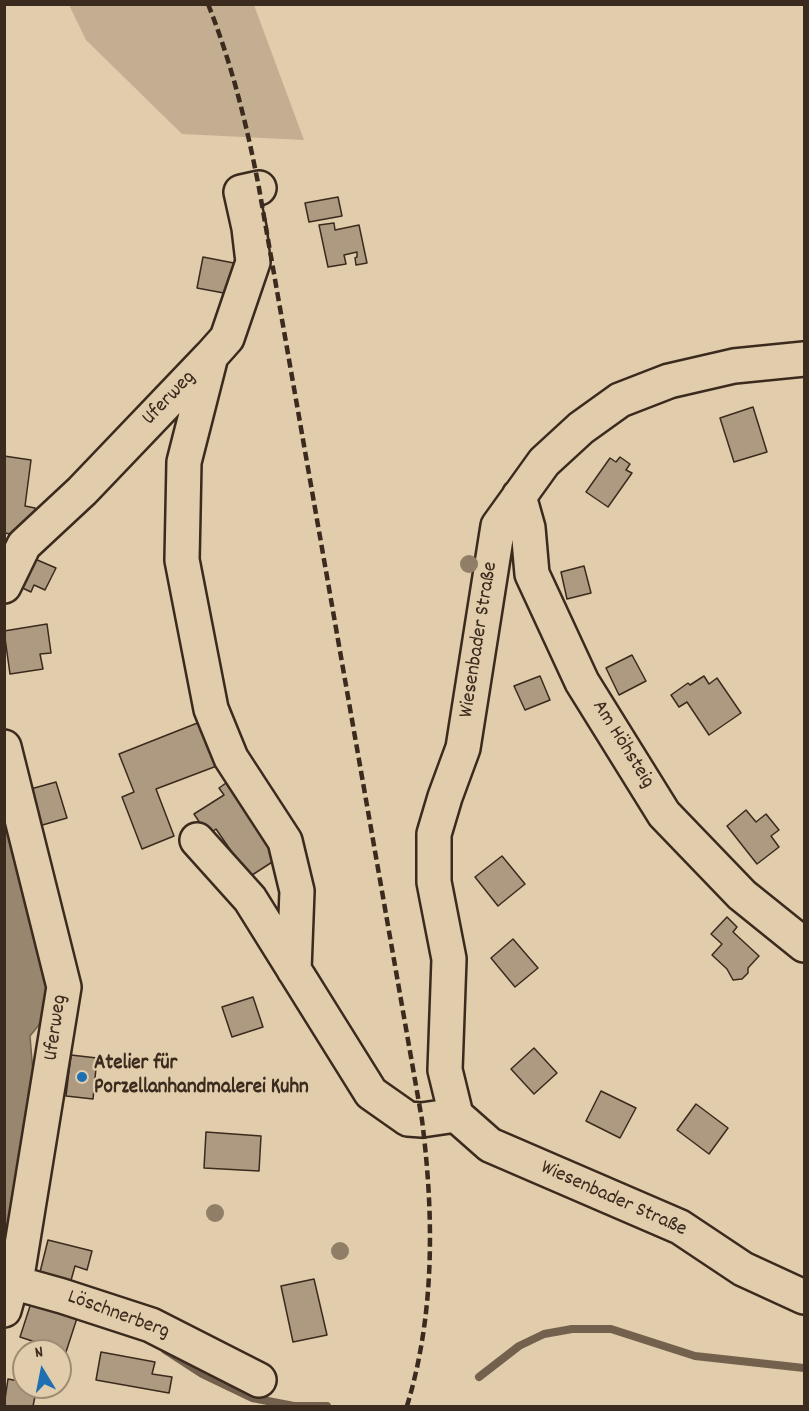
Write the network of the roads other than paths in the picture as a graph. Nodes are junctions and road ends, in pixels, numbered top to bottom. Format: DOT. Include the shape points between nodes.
graph roads {
  1 [pos="259,188"];
  2 [pos="211,356"];
  3 [pos="804,359"];
  4 [pos="519,496"];
  5 [pos="4,586"];
  6 [pos="4,747"];
  7 [pos="197,840"];
  8 [pos="804,945"];
  9 [pos="294,970"];
  10 [pos="456,1114"];
  11 [pos="8,1291"];
  12 [pos="804,1297"];
  13 [pos="259,1380"];
  1 -- 2 [label="street, Uferweg" via="242,192 253,262 227,338"];
  2 -- 5 [label="street, Uferweg" via="82,491 24,545"];
  2 -- 9 [label="street" via="184,462 182,560 211,709 231,758 285,841 297,891"];
  3 -- 4 [label="street, Wiesenbader Straße" via="734,366 669,381 620,400 544,462"];
  4 -- 8 [label="street, Am Höhsteig" via="528,528 532,574 582,682 664,814 742,895"];
  4 -- 10 [label="street, Wiesenbader Straße" via="498,526 463,748 434,834 434,882 449,959 445,1070"];
  6 -- 11 [label="street, Uferweg" via="64,987"];
  7 -- 9 [label="street" via="250,899"];
  9 -- 10 [label="street" via="371,1093 408,1119"];
  10 -- 12 [label="street, Wiesenbader Straße" via="490,1145 680,1227 743,1269"];
  11 -- 13 [label="street, Löschnerberg" via="151,1324"];
}
